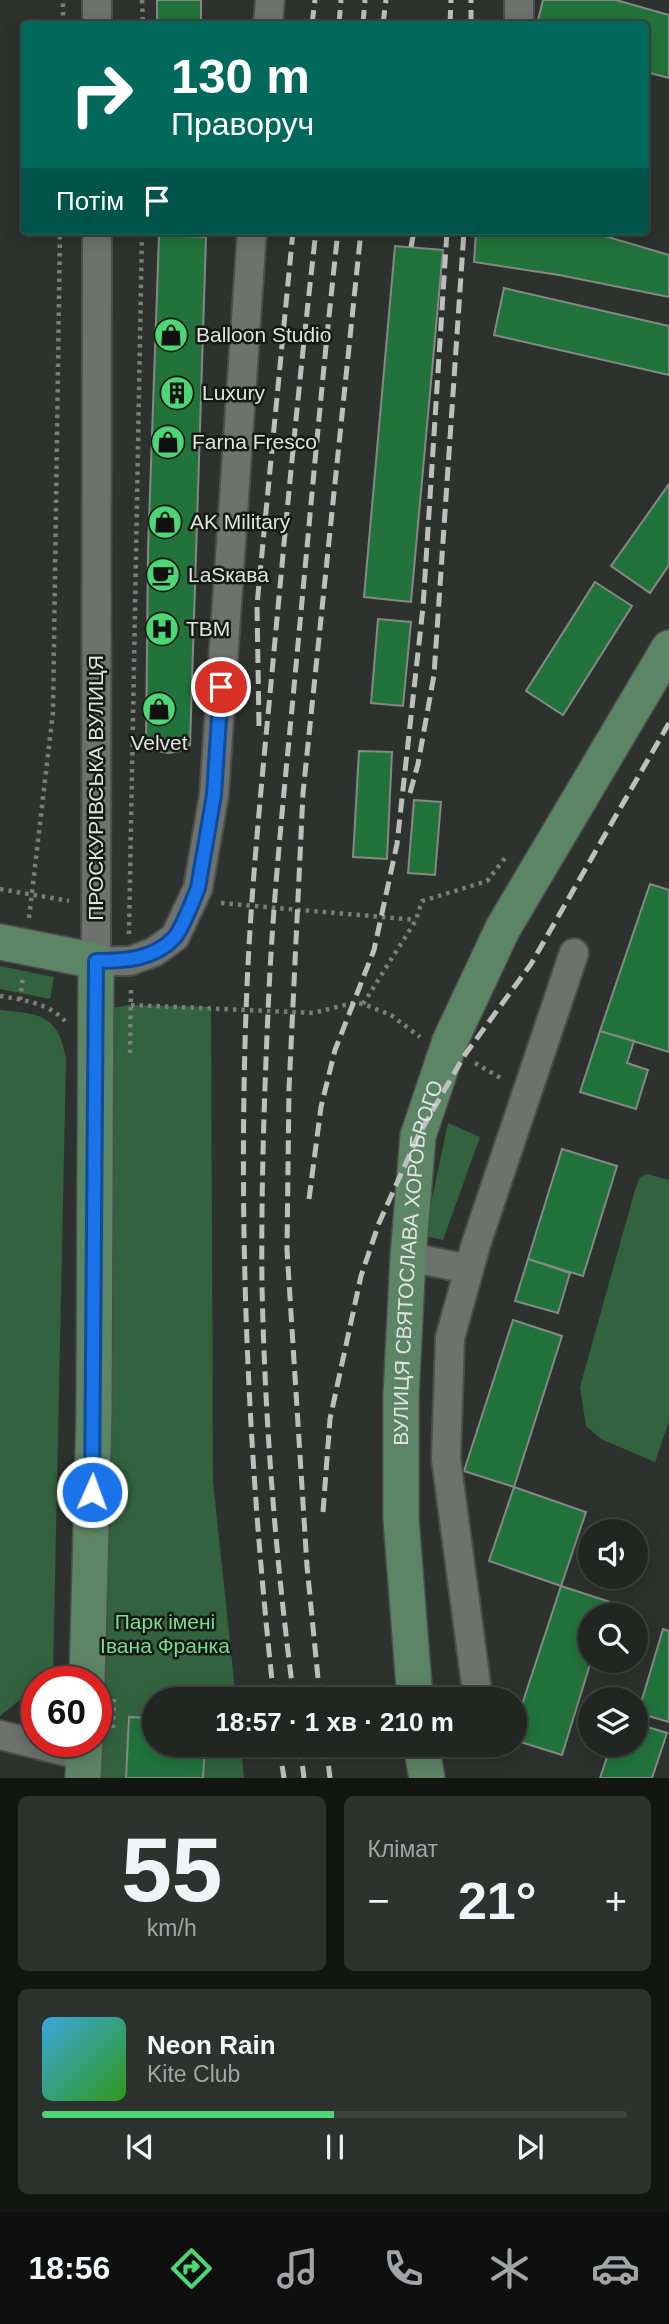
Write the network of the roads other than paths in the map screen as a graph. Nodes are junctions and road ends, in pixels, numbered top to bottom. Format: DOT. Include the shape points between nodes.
graph roads {
  1 [pos="97,0"];
  2 [pos="270,0"];
  3 [pos="519,0"];
  4 [pos="97,21"];
  5 [pos="268,21"];
  6 [pos="519,21"];
  7 [pos="97,235"];
  8 [pos="252,235"];
  9 [pos="669,648"];
  10 [pos="13,945"];
  11 [pos="574,953"];
  12 [pos="96,961"];
  13 [pos="408,1257"];
  14 [pos="469,1269"];
  15 [pos="87,1666"];
  16 [pos="414,1687"];
  17 [pos="476,1687"];
  18 [pos="0,1735"];
  19 [pos="423,1757"];
  20 [pos="84,1759"];
  21 [pos="427,1778"];
  1 -- 4 [label="street"];
  2 -- 5 [label="street"];
  3 -- 6 [label="street"];
  7 -- 12 [label="street, ПРОСКУРІВСЬКА ВУЛИЦЯ"];
  8 -- 12 [label="street" via="214,795 198,888 175,937 130,961"];
  9 -- 13 [label="main road, ВУЛИЦЯ СВЯТОСЛАВА ХОРОБРОГО" via="503,928 450,1041 418,1136"];
  10 -- 12 [label="main road"];
  11 -- 14 [label="street"];
  12 -- 15 [label="main road, ПРОСКУРІВСЬКА ВУЛИЦЯ" via="94,1416"];
  13 -- 14 [label="street"];
  13 -- 16 [label="main road, ВУЛИЦЯ СВЯТОСЛАВА ХОРОБРОГО" via="401,1519"];
  14 -- 17 [label="street" via="450,1338 446,1459"];
  18 -- 20 [label="street"];
  19 -- 21 [label="main road"];
}
